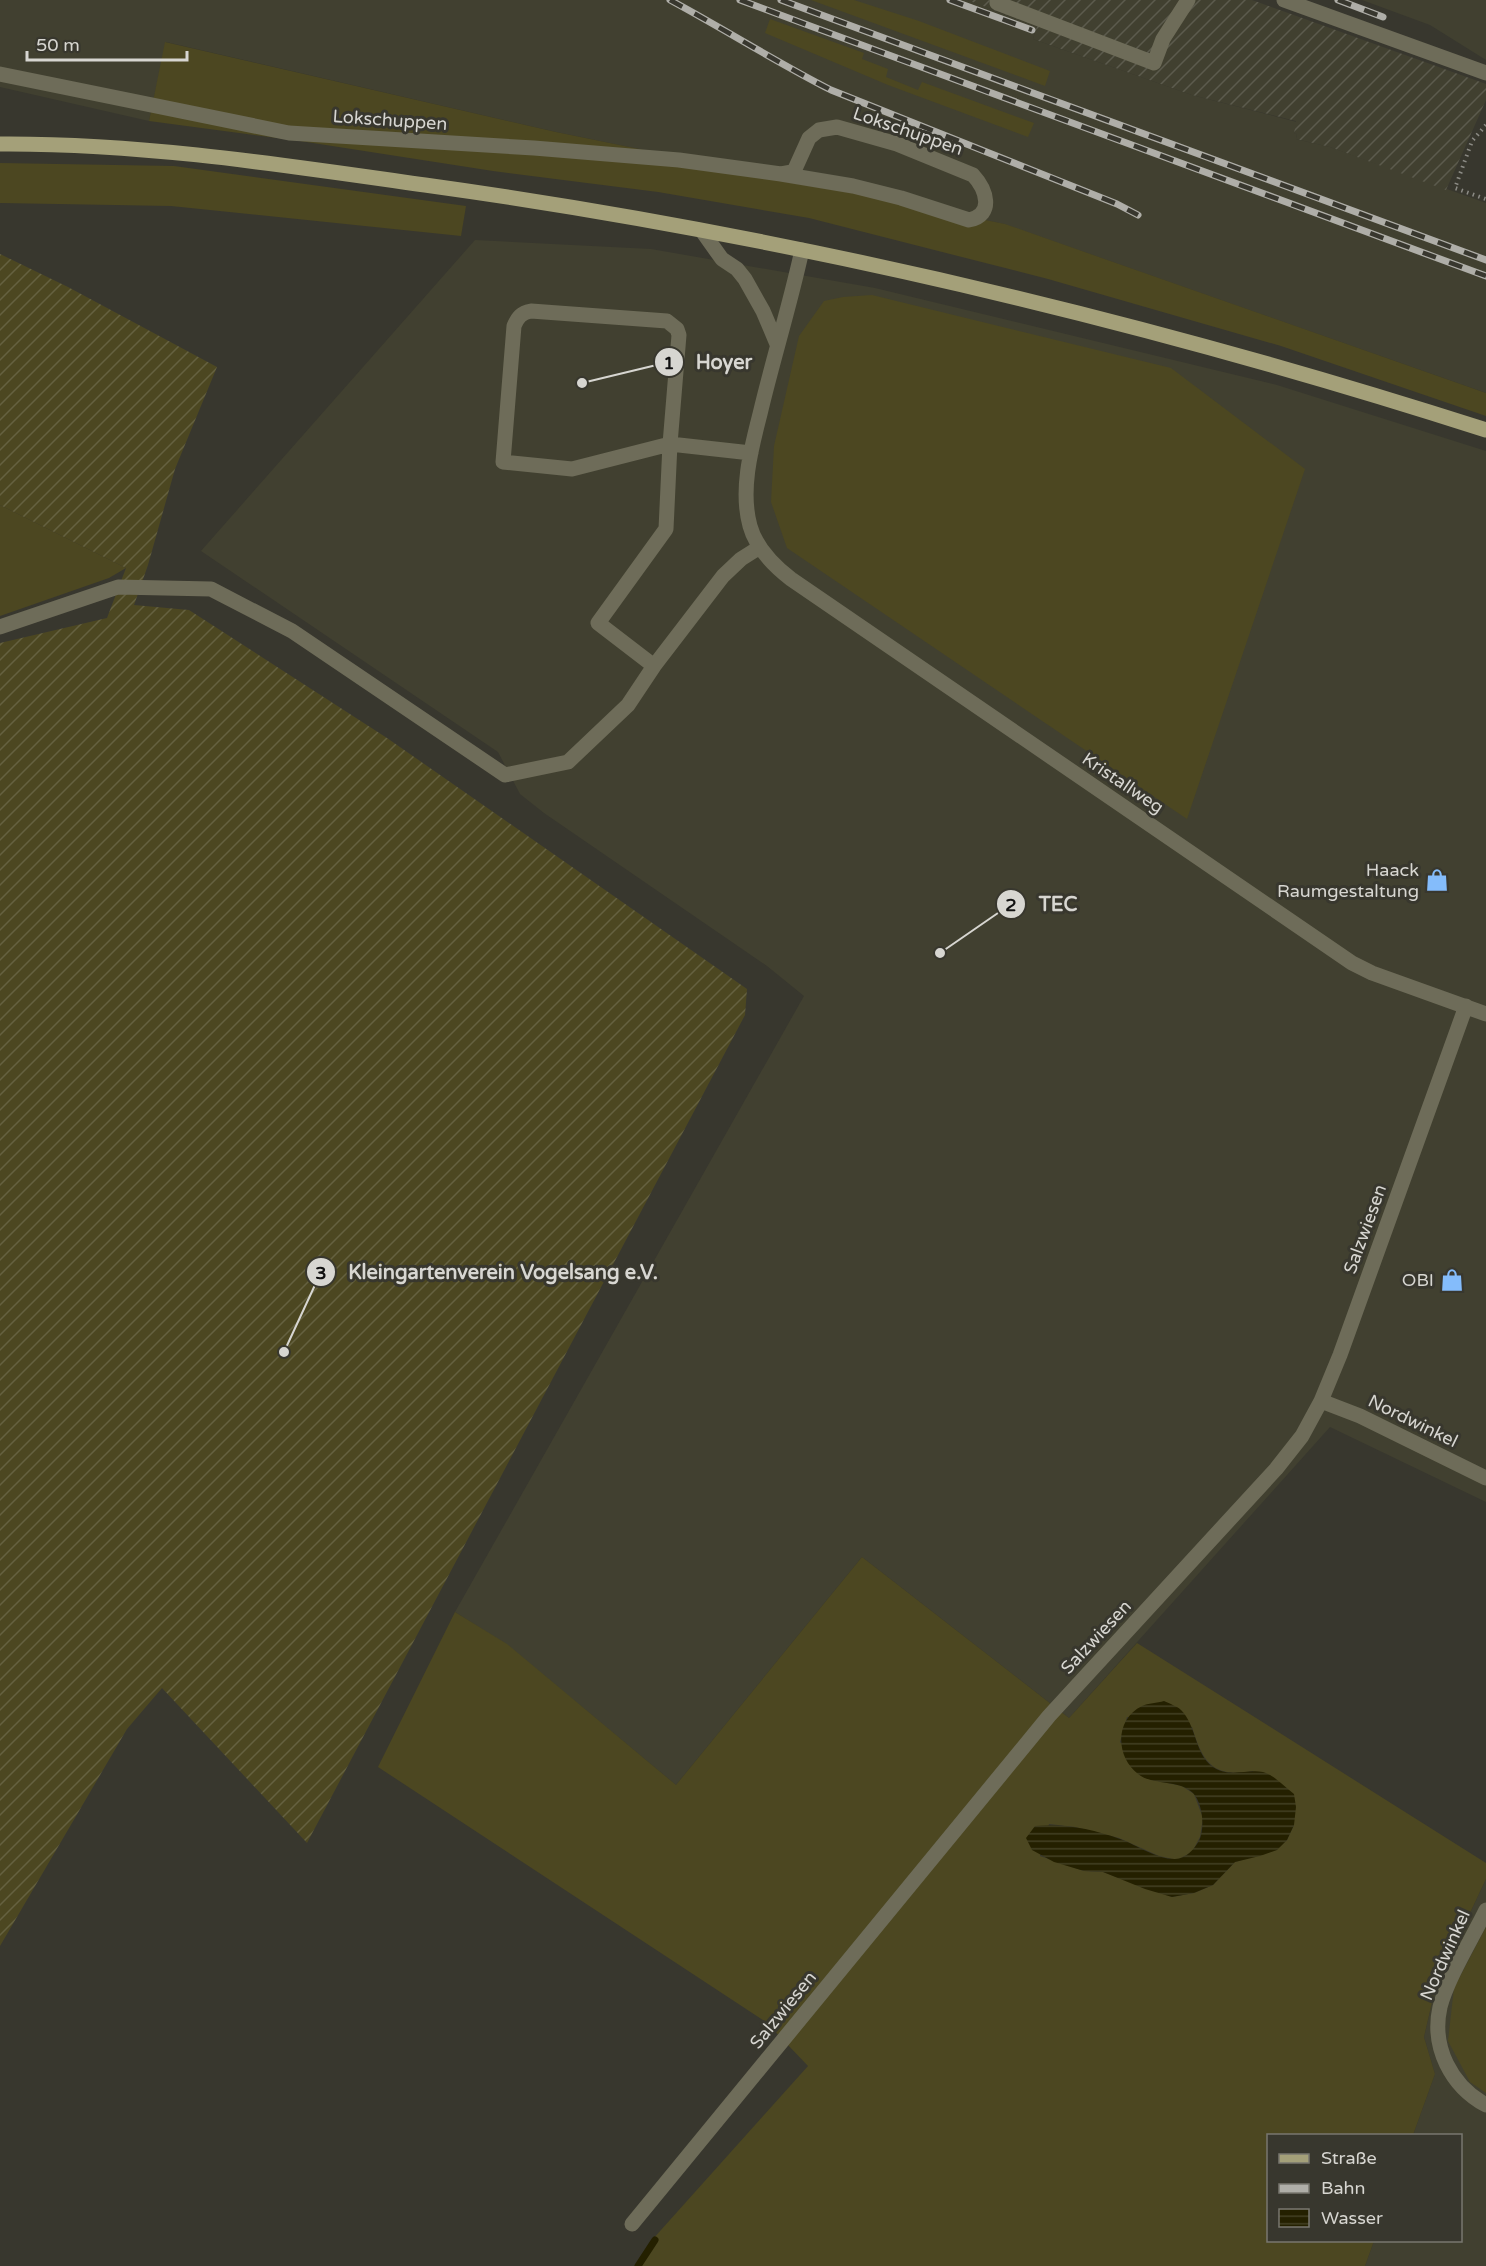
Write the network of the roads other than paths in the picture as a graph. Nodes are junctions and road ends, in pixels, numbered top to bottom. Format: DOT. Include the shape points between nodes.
graph roads {
  1 [pos="1188,0"];
  2 [pos="1284,0"];
  3 [pos="997,3"];
  4 [pos="1486,73"];
  5 [pos="0,74"];
  6 [pos="0,144"];
  7 [pos="781,174"];
  8 [pos="702,231"];
  9 [pos="802,250"];
  10 [pos="777,344"];
  11 [pos="1486,430"];
  12 [pos="670,444"];
  13 [pos="751,453"];
  14 [pos="760,547"];
  15 [pos="0,627"];
  16 [pos="654,666"];
  17 [pos="1466,1006"];
  18 [pos="1486,1014"];
  19 [pos="1321,1401"];
  20 [pos="1486,1478"];
  21 [pos="1486,1910"];
  22 [pos="1486,2105"];
  23 [pos="632,2224"];
  1 -- 3 [label="street" via="1163,39 1154,63"];
  2 -- 4 [label="street"];
  5 -- 7 [label="street, Lokschuppen" via="289,133 679,160"];
  6 -- 8 [label="main road" via="104,147 280,165 536,201"];
  7 -- 7 [label="street, Lokschuppen" via="853,186 969,220 978,218 986,207 981,183 974,175 897,144 837,127 813,134 795,169"];
  8 -- 9 [label="main road"];
  8 -- 10 [label="street" via="722,259 745,279"];
  9 -- 10 [label="street, Kristallweg"];
  9 -- 11 [label="main road" via="978,288 1215,348"];
  10 -- 13 [label="street, Kristallweg"];
  12 -- 12 [label="street" via="679,335 673,324 531,311 517,319 503,462 572,469"];
  12 -- 13 [label="street"];
  12 -- 16 [label="street" via="666,529 598,623"];
  13 -- 14 [label="street, Kristallweg" via="747,513"];
  14 -- 16 [label="street" via="723,576"];
  14 -- 17 [label="street, Kristallweg" via="791,579 1352,963"];
  15 -- 16 [label="street" via="118,587 211,590 292,631 506,775 568,762 628,705"];
  17 -- 18 [label="street, Kristallweg"];
  17 -- 19 [label="street, Salzwiesen"];
  19 -- 20 [label="street, Nordwinkel"];
  19 -- 23 [label="street, Salzwiesen" via="1302,1436 1276,1469 1049,1716"];
  21 -- 22 [label="street, Nordwinkel" via="1446,1991 1438,2026 1448,2069 1462,2088"];
}
